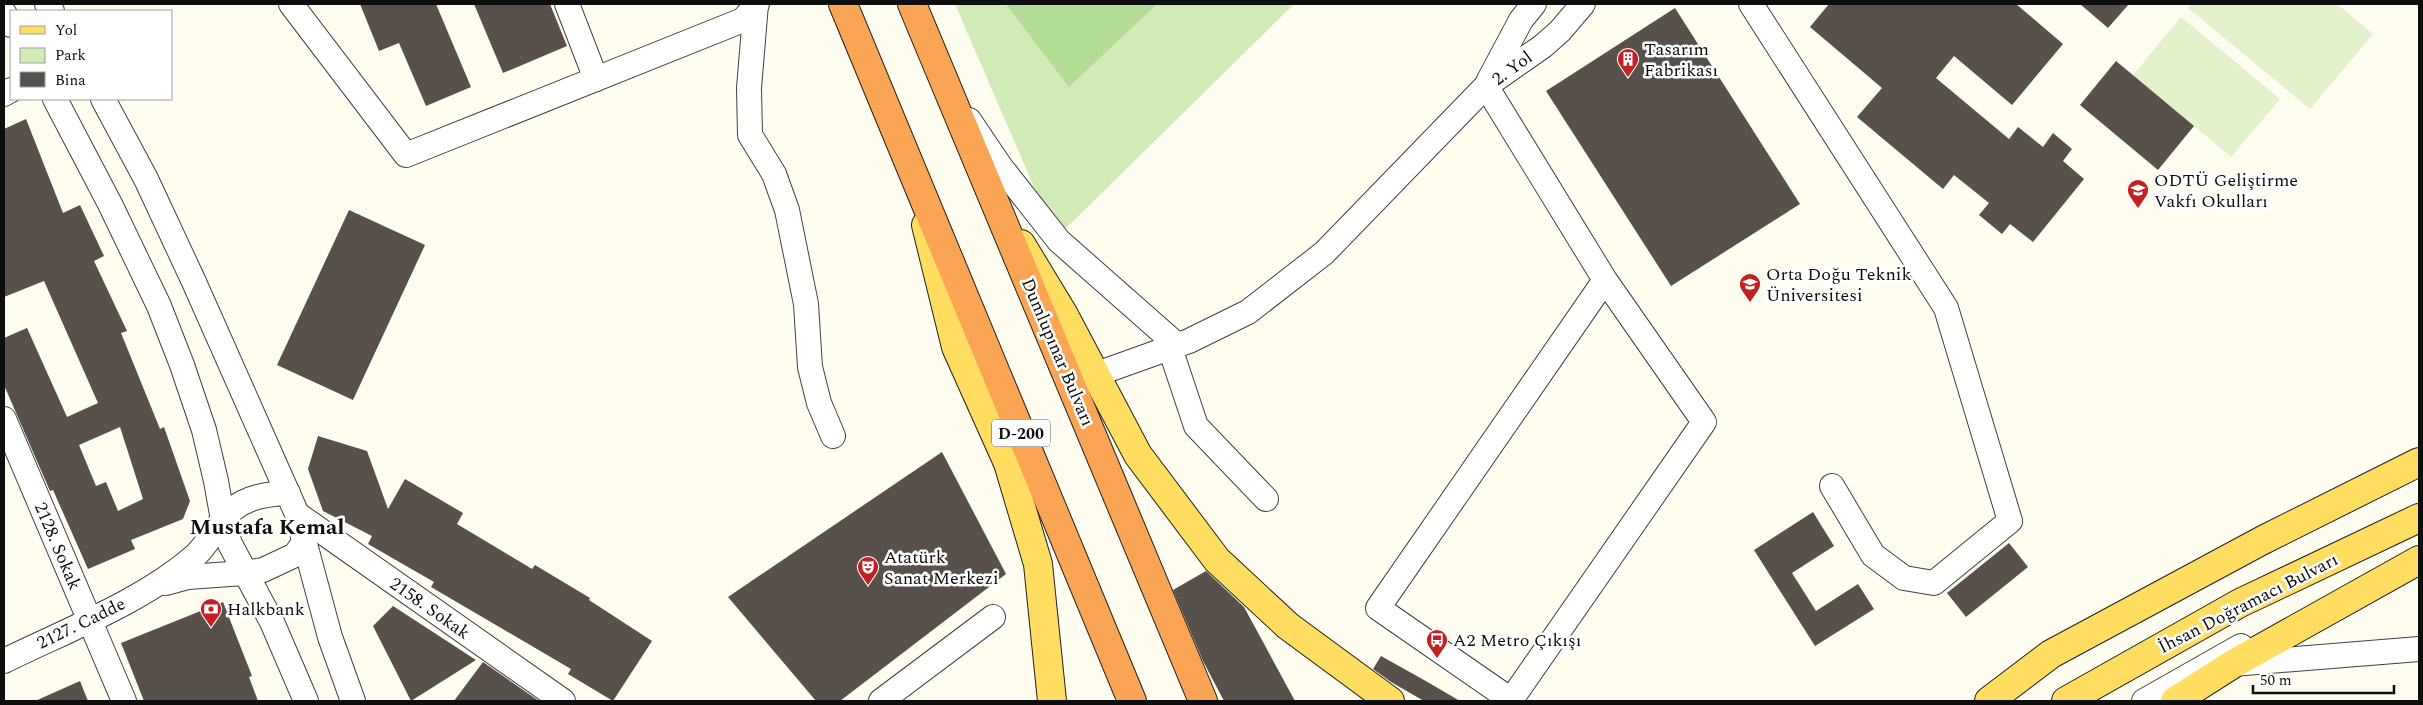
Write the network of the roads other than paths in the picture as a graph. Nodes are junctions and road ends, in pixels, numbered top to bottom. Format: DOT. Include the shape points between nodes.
graph roads {
  1 [pos="291,4"];
  2 [pos="567,4"];
  3 [pos="756,4"];
  4 [pos="843,4"];
  5 [pos="912,4"];
  6 [pos="1534,4"];
  7 [pos="1583,4"];
  8 [pos="1751,4"];
  9 [pos="596,79"];
  10 [pos="1486,86"];
  11 [pos="949,92"];
  12 [pos="56,100"];
  13 [pos="104,100"];
  14 [pos="911,166"];
  15 [pos="994,199"];
  16 [pos="1605,280"];
  17 [pos="1174,347"];
  18 [pos="1094,376"];
  19 [pos="4,419"];
  20 [pos="833,436"];
  21 [pos="2419,462"];
  22 [pos="2419,472"];
  23 [pos="1832,486"];
  24 [pos="1266,499"];
  25 [pos="292,504"];
  26 [pos="2419,518"];
  27 [pos="223,520"];
  28 [pos="2263,540"];
  29 [pos="305,541"];
  30 [pos="2416,568"];
  31 [pos="244,573"];
  32 [pos="158,585"];
  33 [pos="993,617"];
  34 [pos="90,619"];
  35 [pos="2419,649"];
  36 [pos="2051,654"];
  37 [pos="4,661"];
  38 [pos="2233,664"];
  39 [pos="2077,699"];
  40 [pos="124,701"];
  41 [pos="306,701"];
  42 [pos="353,701"];
  43 [pos="563,701"];
  44 [pos="881,701"];
  45 [pos="1052,701"];
  46 [pos="1132,701"];
  47 [pos="1204,701"];
  48 [pos="1390,701"];
  49 [pos="1972,701"];
  50 [pos="1989,701"];
  51 [pos="2144,701"];
  52 [pos="2175,701"];
  1 -- 9 [label="street" via="406,155"];
  2 -- 9 [label="street"];
  3 -- 9 [label="street" via="743,20"];
  3 -- 20 [label="street" via="749,88 750,135 774,174 787,210 806,304 810,368 819,403"];
  4 -- 14 [label="highway, D-200"];
  5 -- 11 [label="highway, Dumlupınar Bulvarı"];
  6 -- 10 [label="street, 2. Yol" via="1521,20"];
  7 -- 10 [label="street, 2. Yol" via="1543,46"];
  8 -- 23 [label="street" via="1946,308 2010,521 1934,583 1904,578 1873,555"];
  10 -- 16 [label="street"];
  10 -- 17 [label="street" via="1324,253 1248,312"];
  11 -- 15 [label="highway, Dumlupınar Bulvarı"];
  11 -- 17 [label="street" via="1000,166 1059,241"];
  12 -- 27 [label="street" via="162,314 204,430"];
  13 -- 25 [label="street" via="154,196"];
  14 -- 45 [label="main road" via="956,346 1008,463 1038,564"];
  14 -- 46 [label="highway, D-200"];
  15 -- 18 [label="main road" via="1064,315"];
  15 -- 47 [label="highway, Dumlupınar Bulvarı"];
  16 -- 16 [label="street" via="1704,422 1511,700 1378,608"];
  17 -- 18 [label="street"];
  17 -- 24 [label="street" via="1196,426"];
  18 -- 48 [label="main road" via="1138,455 1217,560 1288,626"];
  19 -- 34 [label="street, 2128. Sokak"];
  21 -- 28 [label="main road"];
  22 -- 28 [label="main road"];
  25 -- 27 [label="street" via="270,494 249,499"];
  25 -- 29 [label="street"];
  25 -- 43 [label="street, 2158. Sokak"];
  26 -- 39 [label="main road, İhsan Doğramacı Bulvarı" via="2240,603"];
  27 -- 31 [label="street"];
  27 -- 32 [label="street, 2127. Cadde" via="198,552"];
  28 -- 36 [label="main road"];
  29 -- 31 [label="street" via="295,555 285,561"];
  29 -- 42 [label="street" via="330,638"];
  30 -- 38 [label="main road"];
  30 -- 51 [label="street" via="2378,574 2204,665"];
  31 -- 32 [label="street, 2127. Cadde" via="188,577"];
  31 -- 41 [label="street" via="272,622"];
  32 -- 34 [label="street, 2127. Cadde"];
  33 -- 44 [label="street"];
  34 -- 37 [label="street, 2127. Cadde"];
  34 -- 40 [label="street, 2128. Sokak"];
  35 -- 38 [label="street"];
  36 -- 49 [label="main road"];
  36 -- 50 [label="main road"];
  38 -- 52 [label="main road"];
}
